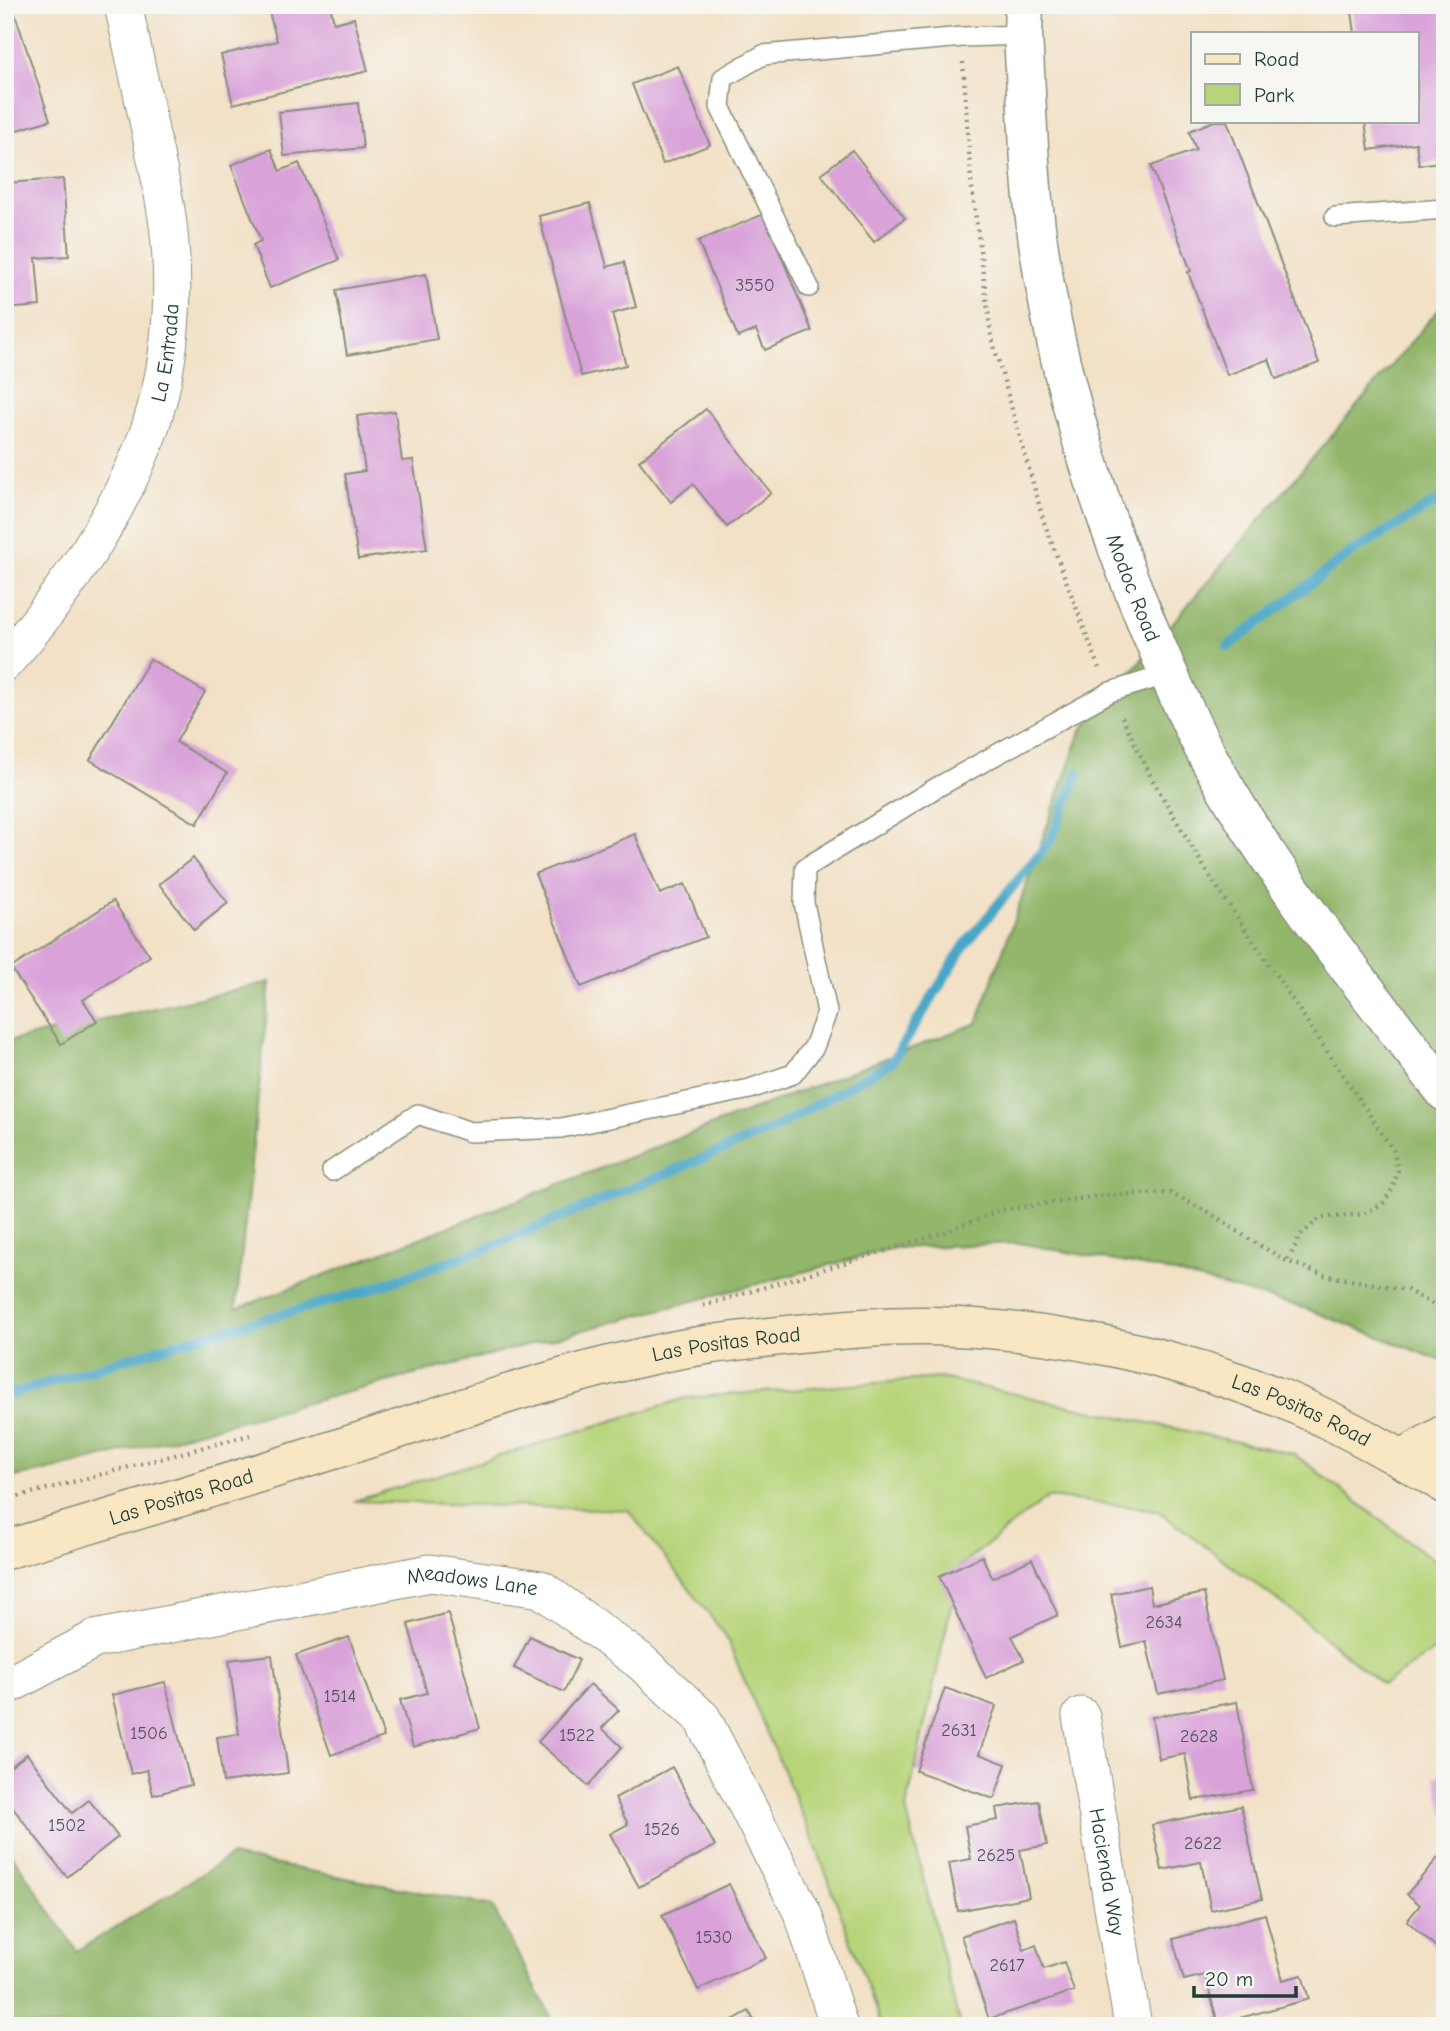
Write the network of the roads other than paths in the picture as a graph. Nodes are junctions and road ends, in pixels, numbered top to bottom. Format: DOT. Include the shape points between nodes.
graph roads {
  1 [pos="123,5"];
  2 [pos="1024,20"];
  3 [pos="1445,209"];
  4 [pos="1335,217"];
  5 [pos="809,287"];
  6 [pos="5,662"];
  7 [pos="1169,674"];
  8 [pos="1445,1092"];
  9 [pos="332,1171"];
  10 [pos="1445,1434"];
  11 [pos="1402,1459"];
  12 [pos="1445,1484"];
  13 [pos="5,1550"];
  14 [pos="5,1687"];
  15 [pos="1081,1716"];
  16 [pos="839,2026"];
  17 [pos="1133,2026"];
  1 -- 6 [label="street, La Entrada" via="170,244 172,306 165,368 150,428 126,485 92,544"];
  2 -- 5 [label="lane" via="963,37 763,55 723,78 720,107"];
  2 -- 7 [label="street, Modoc Road" via="1036,227 1054,328 1076,422 1119,558"];
  3 -- 4 [label="lane"];
  7 -- 8 [label="street, Modoc Road" via="1206,754 1258,839 1315,923"];
  7 -- 9 [label="lane" via="1110,692 934,789 805,868 804,903 827,1013 814,1047 793,1073 750,1088 561,1128 470,1132 418,1114"];
  10 -- 11 [label="main road"];
  11 -- 12 [label="main road, Las Positas Road"];
  11 -- 13 [label="main road, Las Positas Road" via="1279,1398 1199,1369 1100,1344 1016,1331 931,1326 847,1329 728,1341 570,1375"];
  14 -- 16 [label="street, Meadows Lane" via="94,1639 430,1573 541,1589 640,1661 702,1718 803,1914"];
  15 -- 17 [label="street, Hacienda Way"];
}
